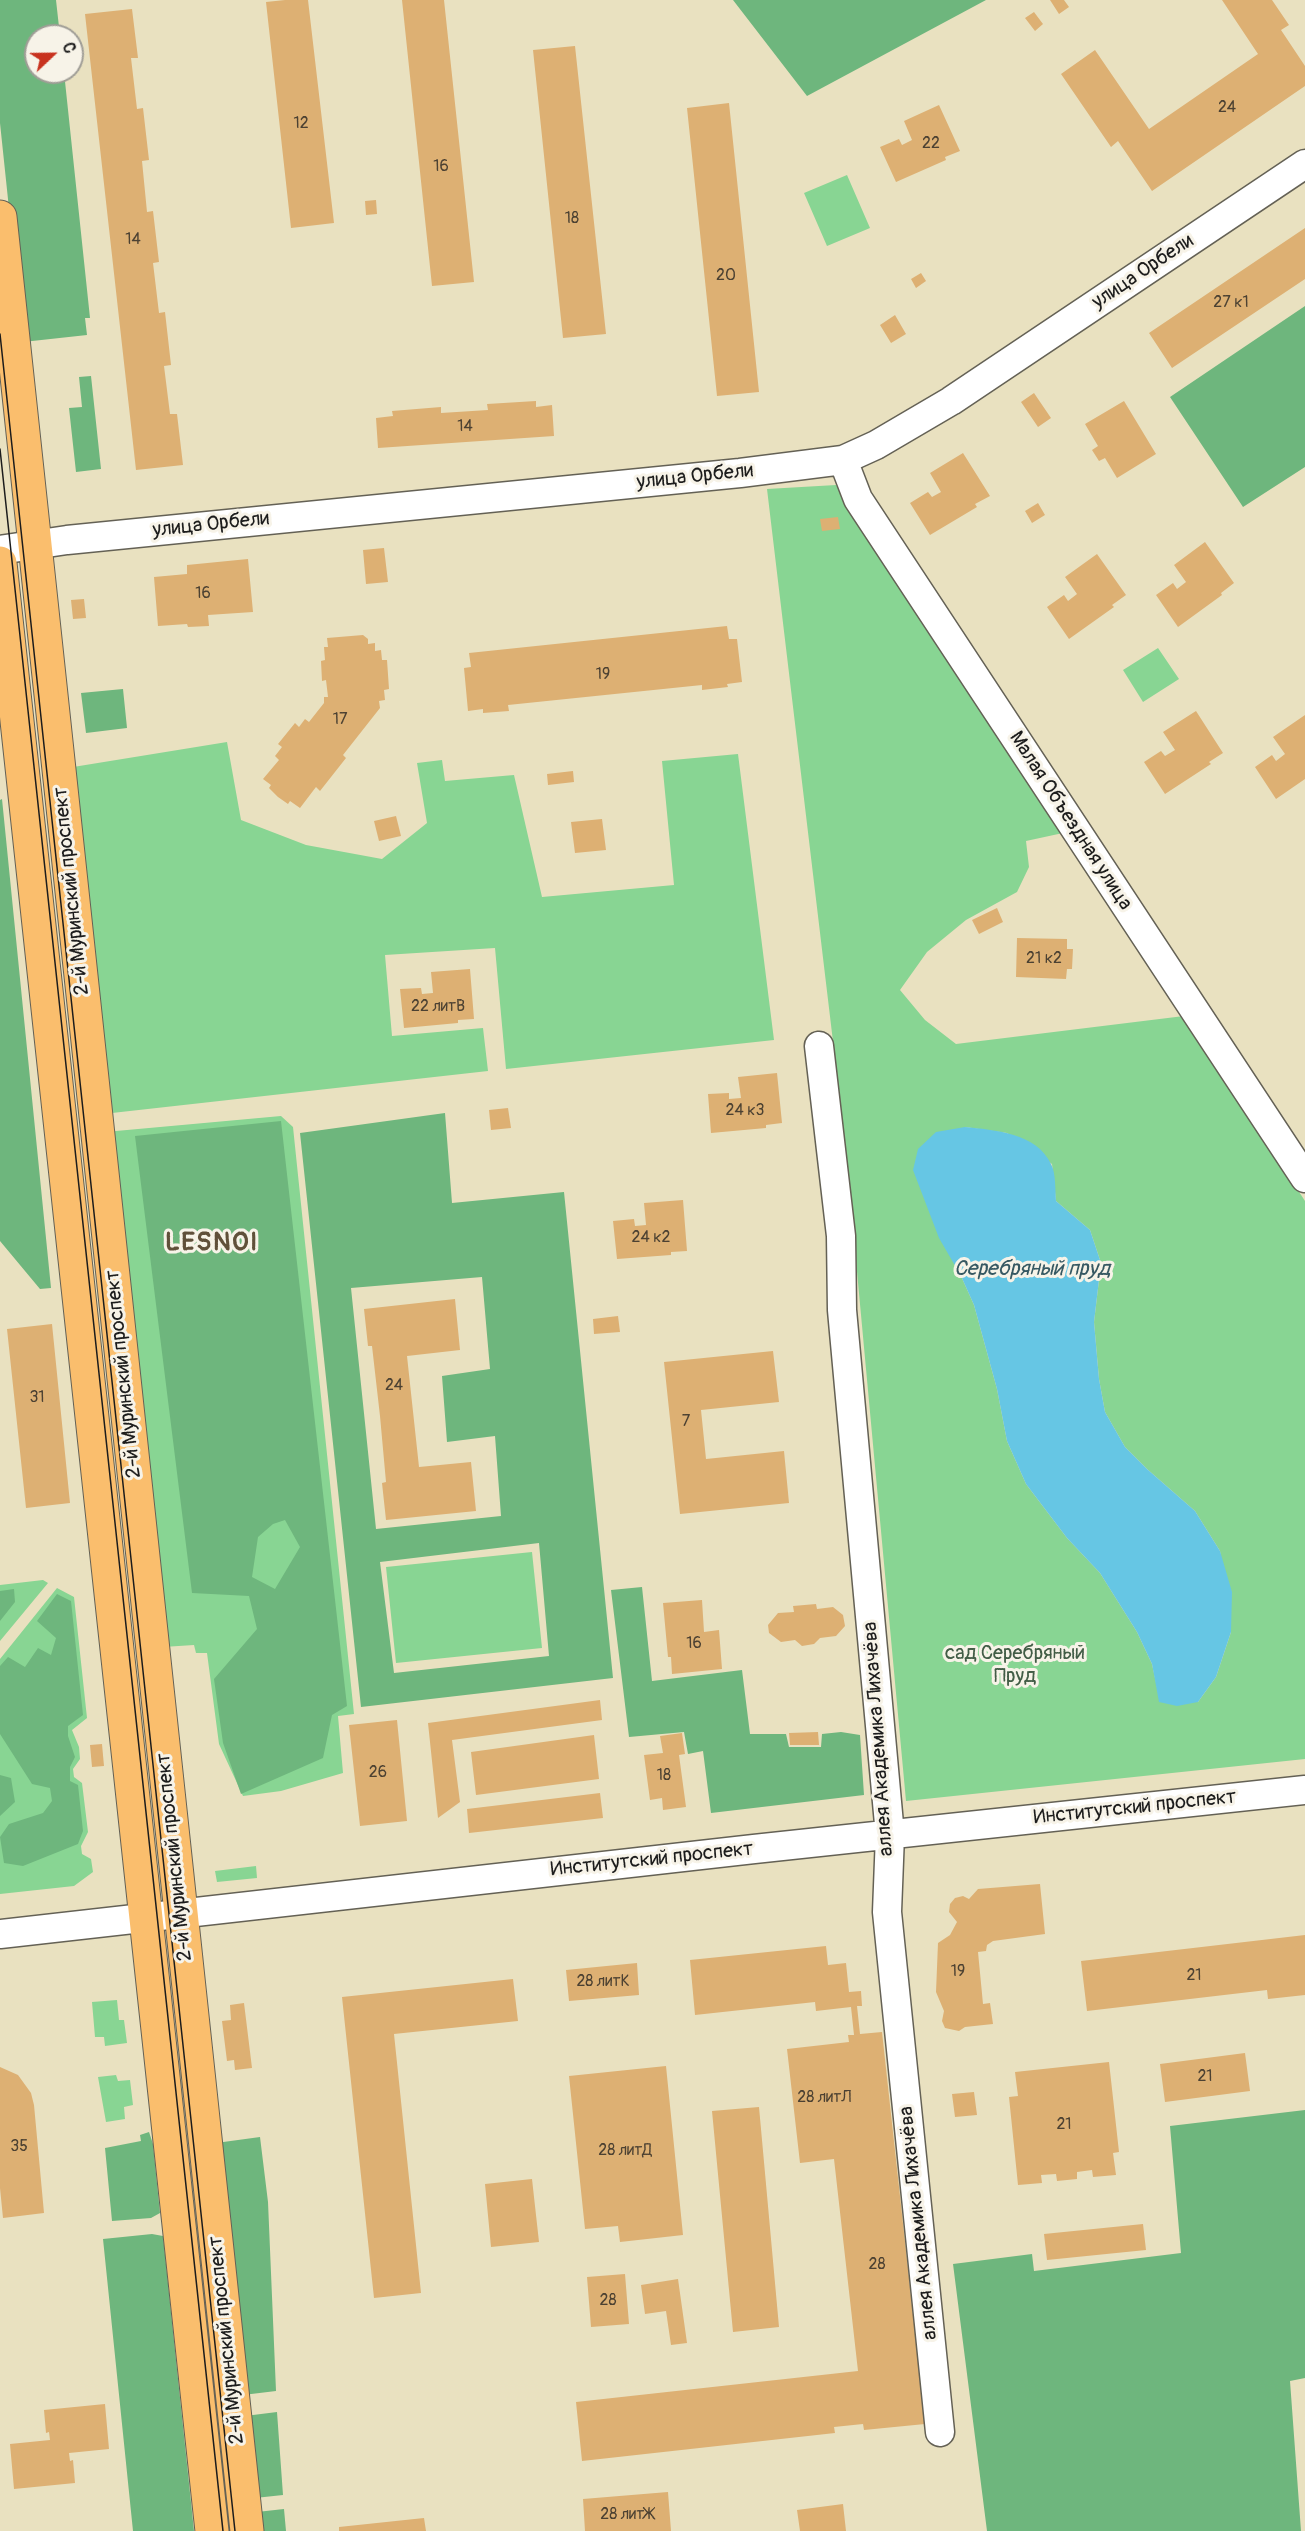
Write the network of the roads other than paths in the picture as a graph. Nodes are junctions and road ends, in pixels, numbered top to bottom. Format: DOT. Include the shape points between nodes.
graph roads {
  1 [pos="1305,164"];
  2 [pos="0,217"];
  3 [pos="843,460"];
  4 [pos="35,544"];
  5 [pos="0,550"];
  6 [pos="0,563"];
  7 [pos="819,1046"];
  8 [pos="1305,1178"];
  9 [pos="1305,1790"];
  10 [pos="890,1835"];
  11 [pos="181,1915"];
  12 [pos="146,1919"];
  13 [pos="0,1934"];
  14 [pos="940,2432"];
  15 [pos="212,2531"];
  16 [pos="247,2531"];
  1 -- 3 [label="street, улица Орбели" via="951,401"];
  2 -- 4 [label="main road, 2-й Муринский проспект"];
  3 -- 4 [label="street, улица Орбели"];
  3 -- 8 [label="street, Малая Объездная улица" via="858,500"];
  4 -- 5 [label="street, улица Орбели"];
  4 -- 11 [label="main road, 2-й Муринский проспект"];
  6 -- 12 [label="main road, 2-й Муринский проспект"];
  7 -- 10 [label="street, аллея Академика Лихачёва" via="842,1236 842,1310"];
  9 -- 10 [label="street, Институтский проспект"];
  10 -- 11 [label="street, Институтский проспект"];
  10 -- 14 [label="street, аллея Академика Лихачёва" via="887,1912"];
  11 -- 12 [label="street, Институтский проспект"];
  11 -- 16 [label="main road, 2-й Муринский проспект"];
  12 -- 13 [label="street, Институтский проспект"];
  12 -- 15 [label="main road, 2-й Муринский проспект"];
}
